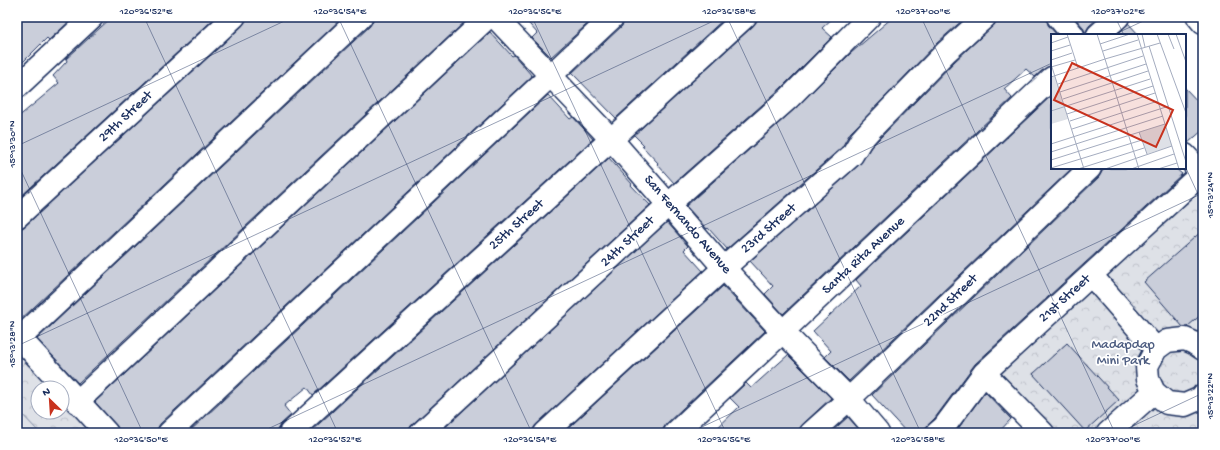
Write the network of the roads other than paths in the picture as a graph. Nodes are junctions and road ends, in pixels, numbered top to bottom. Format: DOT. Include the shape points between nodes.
graph roads {
  1 [pos="234,17"];
  2 [pos="361,17"];
  3 [pos="488,17"];
  4 [pos="495,17"];
  5 [pos="613,17"];
  6 [pos="745,17"];
  7 [pos="869,17"];
  8 [pos="986,17"];
  9 [pos="1058,17"];
  10 [pos="1118,17"];
  11 [pos="1198,17"];
  12 [pos="84,20"];
  13 [pos="1203,23"];
  14 [pos="1072,34"];
  15 [pos="1099,34"];
  16 [pos="551,75"];
  17 [pos="1051,79"];
  18 [pos="17,87"];
  19 [pos="611,139"];
  20 [pos="1186,156"];
  21 [pos="1089,169"];
  22 [pos="1202,174"];
  23 [pos="669,204"];
  24 [pos="17,217"];
  25 [pos="724,268"];
  26 [pos="1091,275"];
  27 [pos="783,332"];
  28 [pos="19,336"];
  29 [pos="1203,348"];
  30 [pos="1156,349"];
  31 [pos="984,373"];
  32 [pos="1154,392"];
  33 [pos="1202,398"];
  34 [pos="849,399"];
  35 [pos="77,402"];
  36 [pos="107,433"];
  37 [pos="169,433"];
  38 [pos="290,433"];
  39 [pos="421,433"];
  40 [pos="545,433"];
  41 [pos="675,433"];
  42 [pos="811,433"];
  43 [pos="878,433"];
  44 [pos="937,433"];
  45 [pos="1043,433"];
  46 [pos="1108,433"];
  1 -- 24 [label="street, 29th Street"];
  2 -- 28 [label="street"];
  3 -- 35 [label="street"];
  4 -- 16 [label="street, San Fernando Avenue"];
  5 -- 16 [label="street"];
  6 -- 19 [label="street, 25th Street"];
  7 -- 23 [label="street, 24th Street" via="789,98"];
  8 -- 25 [label="street, 23rd Street" via="946,52 871,129 852,155"];
  9 -- 14 [label="street"];
  10 -- 15 [label="street"];
  11 -- 13 [label="street"];
  12 -- 18 [label="street"];
  16 -- 19 [label="street, San Fernando Avenue"];
  16 -- 37 [label="street"];
  17 -- 27 [label="street, Santa Rita Avenue"];
  19 -- 23 [label="street, San Fernando Avenue"];
  19 -- 38 [label="street, 25th Street"];
  20 -- 22 [label="street"];
  21 -- 34 [label="street, 22nd Street"];
  22 -- 26 [label="street, 21st Street"];
  23 -- 25 [label="street, San Fernando Avenue"];
  23 -- 39 [label="street, 24th Street"];
  25 -- 27 [label="street, San Fernando Avenue"];
  25 -- 40 [label="street, 23rd Street"];
  26 -- 30 [label="street"];
  26 -- 31 [label="street, 21st Street"];
  27 -- 34 [label="street, San Fernando Avenue"];
  27 -- 41 [label="street, Santa Rita Avenue"];
  28 -- 35 [label="street"];
  29 -- 30 [label="street" via="1185,339 1168,341"];
  30 -- 32 [label="street" via="1147,366 1148,379"];
  31 -- 44 [label="street, 21st Street"];
  31 -- 45 [label="street"];
  32 -- 33 [label="street" via="1167,403 1185,405"];
  32 -- 46 [label="street"];
  34 -- 42 [label="street, 22nd Street"];
  34 -- 43 [label="street, San Fernando Avenue"];
  35 -- 36 [label="street"];
}
